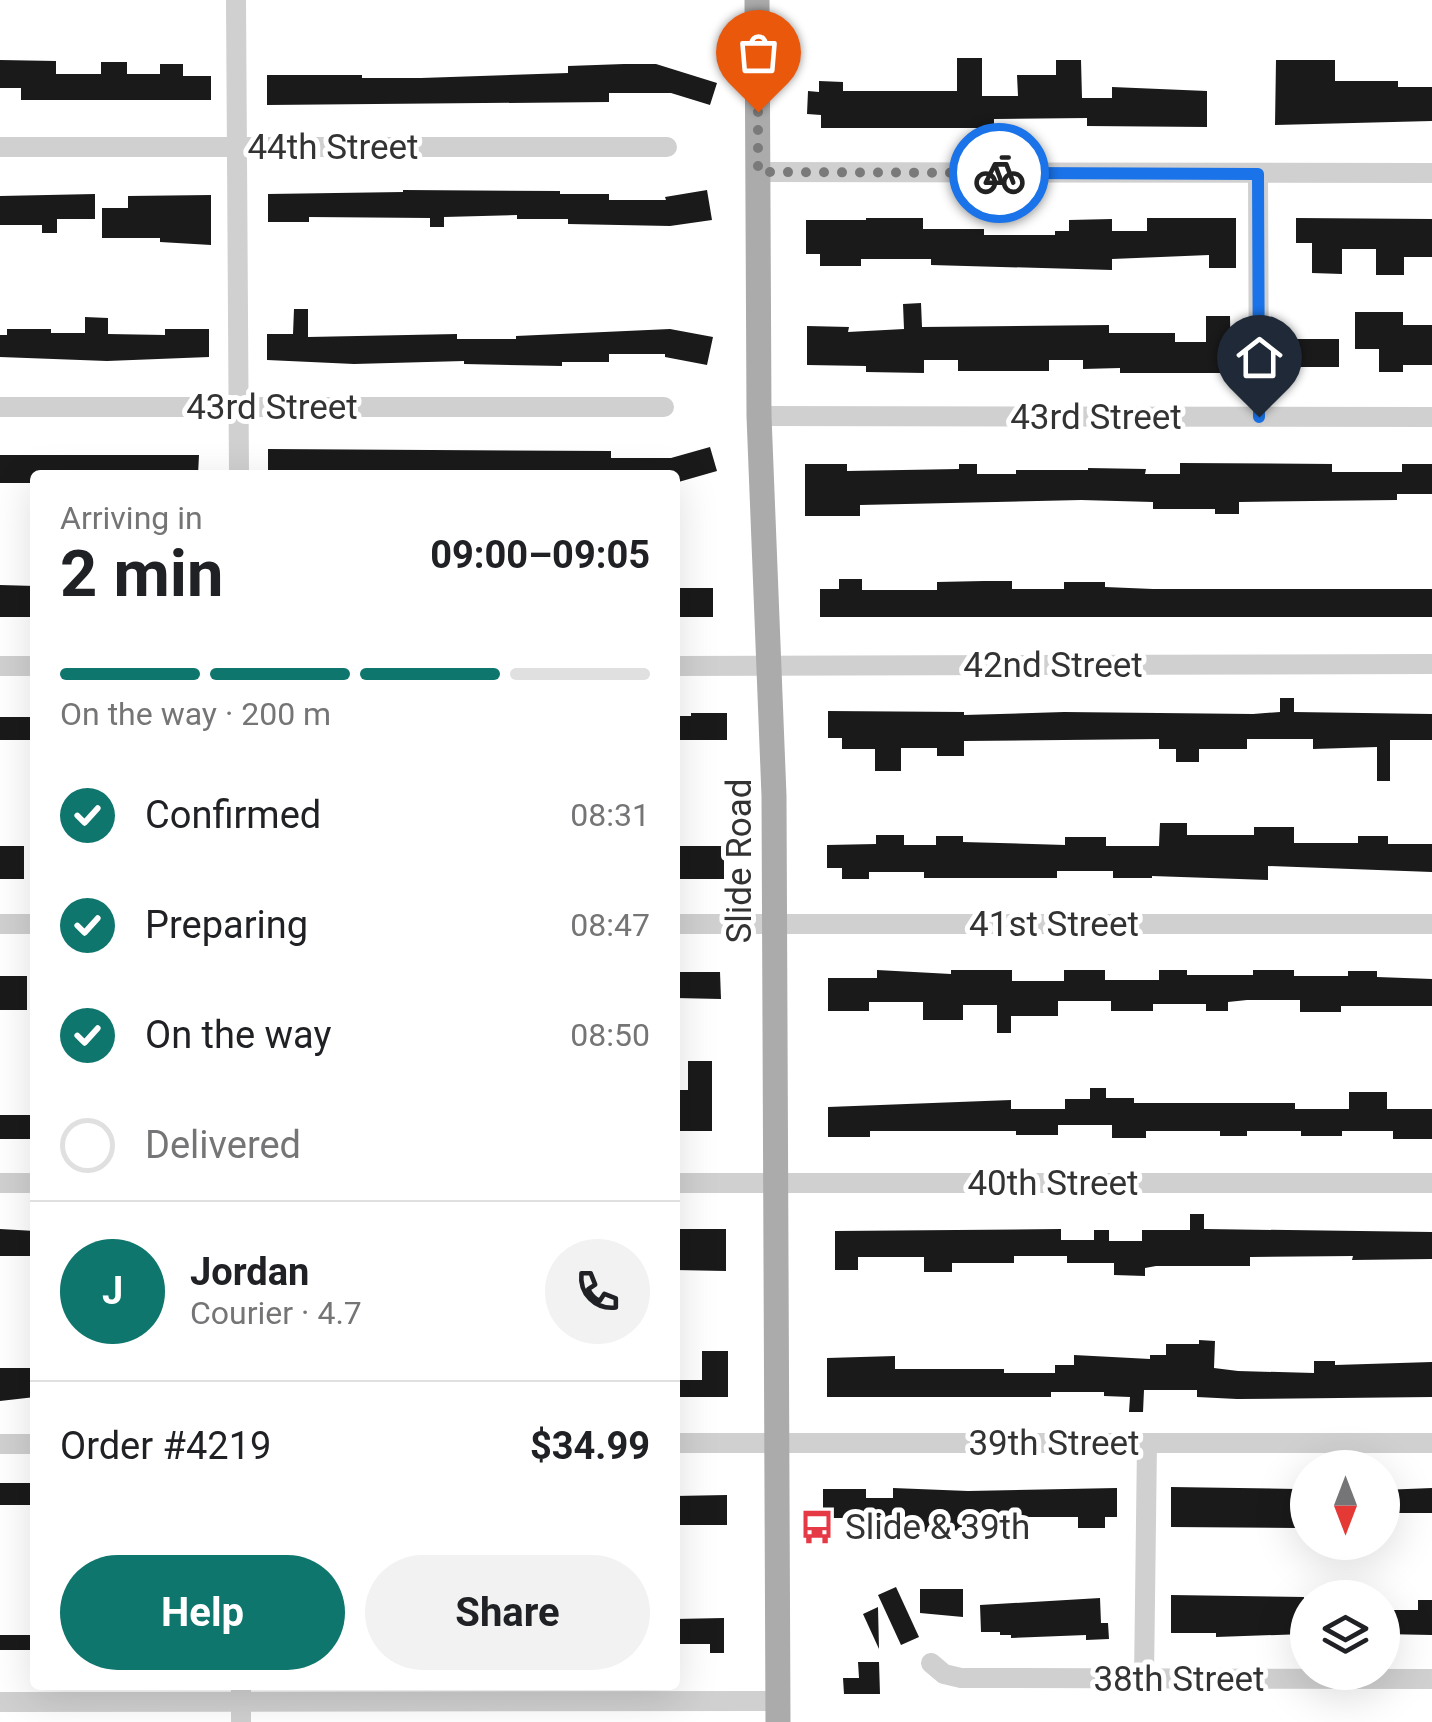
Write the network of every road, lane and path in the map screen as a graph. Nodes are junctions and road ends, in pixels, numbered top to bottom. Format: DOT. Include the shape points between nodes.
graph roads {
  1 [pos="236,0"];
  2 [pos="758,0"];
  3 [pos="0,148"];
  4 [pos="238,148"];
  5 [pos="667,148"];
  6 [pos="758,172"];
  7 [pos="1258,174"];
  8 [pos="1432,174"];
  9 [pos="0,407"];
  10 [pos="239,407"];
  11 [pos="664,407"];
  12 [pos="760,416"];
  13 [pos="1259,417"];
  14 [pos="1432,417"];
  15 [pos="239,470"];
  16 [pos="1432,664"];
  17 [pos="0,666"];
  18 [pos="30,666"];
  19 [pos="680,666"];
  20 [pos="768,666"];
  21 [pos="0,924"];
  22 [pos="30,924"];
  23 [pos="680,924"];
  24 [pos="774,924"];
  25 [pos="1432,924"];
  26 [pos="0,1183"];
  27 [pos="30,1183"];
  28 [pos="680,1183"];
  29 [pos="775,1183"];
  30 [pos="1432,1183"];
  31 [pos="680,1443"];
  32 [pos="776,1443"];
  33 [pos="1147,1443"];
  34 [pos="1432,1443"];
  35 [pos="0,1444"];
  36 [pos="30,1444"];
  37 [pos="932,1663"];
  38 [pos="1144,1679"];
  39 [pos="1432,1679"];
  40 [pos="0,1702"];
  41 [pos="241,1703"];
  42 [pos="778,1712"];
  1 -- 4 [label="street"];
  2 -- 6 [label="main road, Slide Road"];
  3 -- 4 [label="street, 44th Street"];
  4 -- 5 [label="street, 44th Street"];
  4 -- 10 [label="street"];
  6 -- 7 [label="street"];
  6 -- 12 [label="main road, Slide Road"];
  7 -- 8 [label="street"];
  7 -- 13 [label="street"];
  9 -- 10 [label="street, 43rd Street"];
  10 -- 11 [label="street, 43rd Street"];
  10 -- 15 [label="street"];
  12 -- 13 [label="street, 43rd Street"];
  12 -- 20 [label="main road, Slide Road"];
  13 -- 14 [label="street, 43rd Street"];
  16 -- 20 [label="street, 42nd Street"];
  17 -- 18 [label="street"];
  19 -- 20 [label="street, 42nd Street"];
  20 -- 24 [label="main road, Slide Road"];
  21 -- 22 [label="street"];
  23 -- 24 [label="street, 41st Street"];
  24 -- 25 [label="street, 41st Street"];
  24 -- 29 [label="main road, Slide Road"];
  26 -- 27 [label="street"];
  28 -- 29 [label="street, 40th Street"];
  29 -- 30 [label="street, 40th Street"];
  29 -- 32 [label="main road, Slide Road"];
  31 -- 32 [label="street, 39th Street"];
  32 -- 33 [label="street, 39th Street"];
  32 -- 42 [label="main road, Slide Road"];
  33 -- 34 [label="street, 39th Street"];
  33 -- 38 [label="street"];
  35 -- 36 [label="street"];
  37 -- 38 [label="street, 38th Street" via="961,1678"];
  38 -- 39 [label="street, 38th Street"];
  40 -- 41 [label="street"];
  41 -- 42 [label="street"];
}
